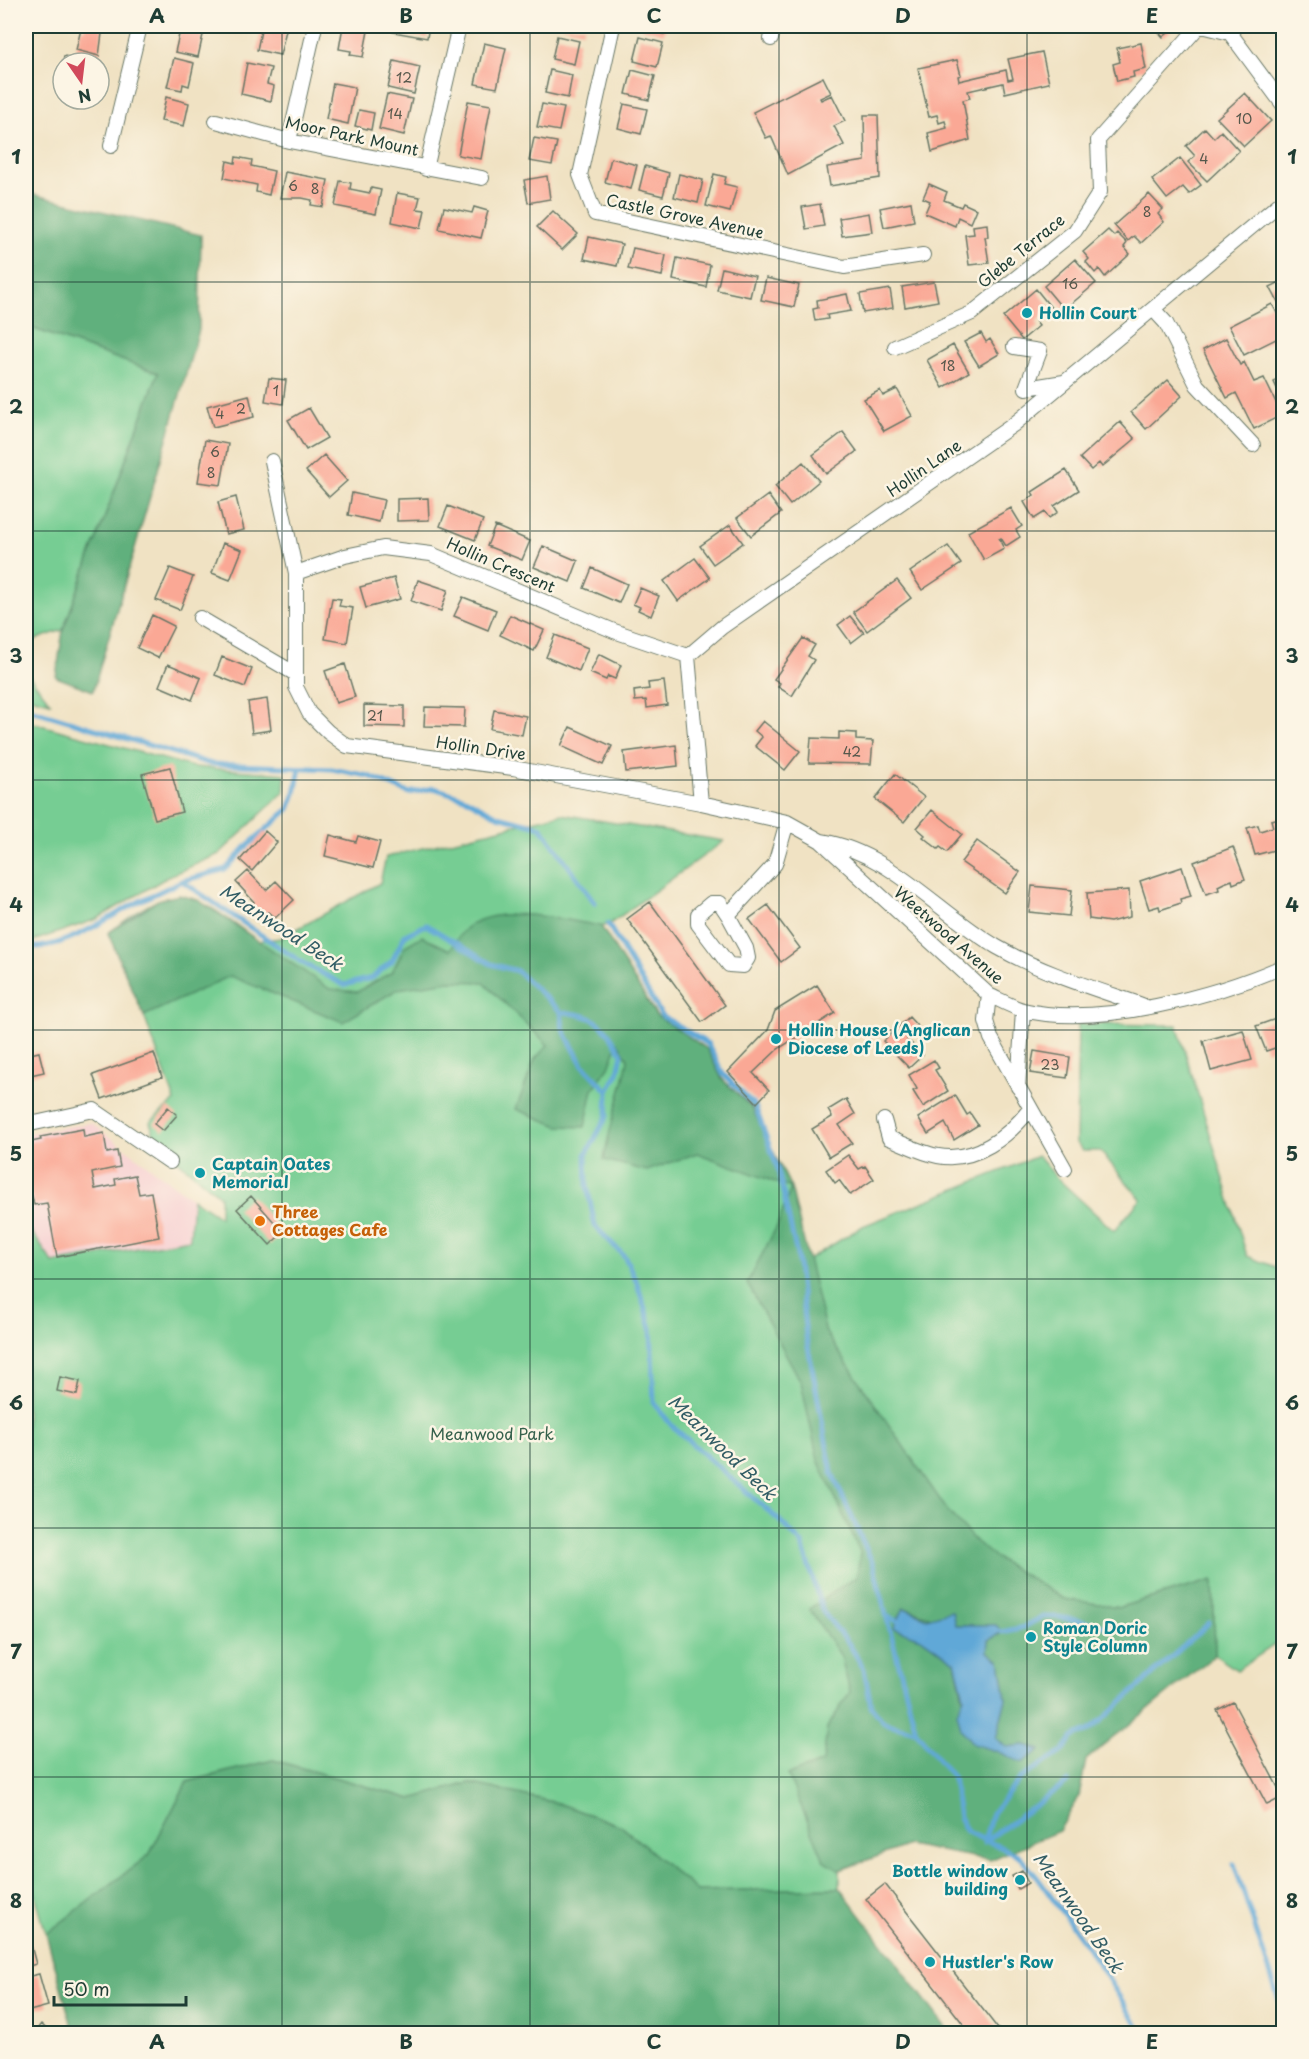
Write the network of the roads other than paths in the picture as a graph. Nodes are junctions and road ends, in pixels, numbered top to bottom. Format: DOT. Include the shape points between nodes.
graph roads {
  1 [pos="140,26"];
  2 [pos="315,26"];
  3 [pos="459,26"];
  4 [pos="614,26"];
  5 [pos="1200,26"];
  6 [pos="1284,106"];
  7 [pos="216,121"];
  8 [pos="289,141"];
  9 [pos="111,146"];
  10 [pos="426,169"];
  11 [pos="482,178"];
  12 [pos="1284,200"];
  13 [pos="923,255"];
  14 [pos="1154,310"];
  15 [pos="1014,346"];
  16 [pos="895,347"];
  17 [pos="1066,382"];
  18 [pos="1253,445"];
  19 [pos="272,461"];
  20 [pos="296,573"];
  21 [pos="200,618"];
  22 [pos="688,656"];
  23 [pos="294,673"];
  24 [pos="701,803"];
  25 [pos="786,822"];
  26 [pos="821,842"];
  27 [pos="728,915"];
  28 [pos="1284,966"];
  29 [pos="989,995"];
  30 [pos="1147,1007"];
  31 [pos="1023,1010"];
  32 [pos="1017,1087"];
  33 [pos="1030,1109"];
  34 [pos="884,1120"];
  35 [pos="26,1125"];
  36 [pos="170,1162"];
  37 [pos="1065,1170"];
  1 -- 9 [label="street"];
  2 -- 8 [label="street"];
  3 -- 10 [label="street"];
  4 -- 13 [label="street, Castle Grove Avenue" via="580,175 596,214 844,267"];
  5 -- 6 [label="street, Glebe Terrace" via="1230,33"];
  5 -- 16 [label="street, Glebe Terrace" via="1098,140 1100,192 1075,231 972,313"];
  7 -- 8 [label="street, Moor Park Mount"];
  8 -- 10 [label="street, Moor Park Mount"];
  10 -- 11 [label="street, Moor Park Mount"];
  12 -- 14 [label="street, Hollin Lane"];
  14 -- 17 [label="street, Hollin Lane"];
  14 -- 18 [label="street" via="1166,323 1197,385"];
  15 -- 17 [label="street" via="1040,351 1026,388"];
  17 -- 22 [label="street, Hollin Lane" via="1013,426 722,627"];
  19 -- 20 [label="street, Hollin Drive"];
  20 -- 22 [label="street, Hollin Crescent" via="383,548 431,554 614,631"];
  20 -- 23 [label="street, Hollin Drive"];
  21 -- 23 [label="street"];
  22 -- 24 [label="street"];
  23 -- 24 [label="street, Hollin Drive" via="296,687 309,713 347,746 513,768"];
  24 -- 25 [label="street, Weetwood Avenue"];
  25 -- 26 [label="street, Weetwood Avenue"];
  25 -- 27 [label="street" via="775,864"];
  26 -- 29 [label="street, Weetwood Avenue"];
  26 -- 30 [label="street, Weetwood Avenue" via="840,844 883,864 997,947 1060,977"];
  27 -- 27 [label="street" via="720,903 711,903 698,914 698,924 729,965 743,966 748,958 746,948"];
  28 -- 30 [label="street, Weetwood Avenue" via="1198,998"];
  29 -- 31 [label="street, Weetwood Avenue"];
  29 -- 32 [label="street" via="986,1021 991,1038"];
  30 -- 31 [label="street, Weetwood Avenue" via="1078,1015"];
  31 -- 32 [label="street"];
  32 -- 33 [label="street"];
  33 -- 34 [label="street" via="1003,1138 956,1157 939,1156 889,1138"];
  33 -- 37 [label="street"];
  35 -- 36 [label="street" via="94,1110"];
}
